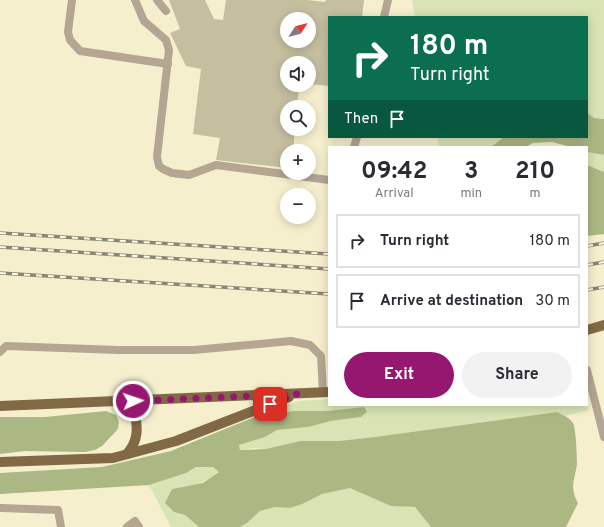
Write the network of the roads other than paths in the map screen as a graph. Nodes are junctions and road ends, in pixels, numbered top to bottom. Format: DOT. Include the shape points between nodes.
graph roads {
  1 [pos="72,0"];
  2 [pos="135,0"];
  3 [pos="158,0"];
  4 [pos="388,0"];
  5 [pos="166,11"];
  6 [pos="384,16"];
  7 [pos="168,64"];
  8 [pos="328,180"];
  9 [pos="604,325"];
  10 [pos="588,330"];
  11 [pos="0,352"];
  12 [pos="588,374"];
  13 [pos="326,393"];
  14 [pos="297,394"];
  15 [pos="133,401"];
  16 [pos="0,406"];
  17 [pos="604,437"];
  18 [pos="127,454"];
  19 [pos="0,462"];
  20 [pos="0,508"];
  21 [pos="61,527"];
  22 [pos="127,527"];
  23 [pos="139,527"];
  1 -- 7 [label="lane" via="68,32 70,40 80,51"];
  2 -- 7 [label="lane" via="144,21 166,40 169,50"];
  3 -- 5 [label="lane"];
  4 -- 6 [label="lane"];
  7 -- 8 [label="lane" via="156,157 163,169 189,175 216,165"];
  9 -- 10 [label="main road"];
  11 -- 13 [label="lane" via="6,346 194,350 291,341 310,345 321,356"];
  12 -- 17 [label="lane"];
  13 -- 14 [label="main road"];
  14 -- 15 [label="main road"];
  14 -- 18 [label="main road" via="176,440"];
  15 -- 16 [label="main road"];
  15 -- 18 [label="main road" via="137,437"];
  18 -- 19 [label="main road" via="113,458"];
  20 -- 21 [label="lane" via="58,510"];
  22 -- 23 [label="lane" via="135,520"];
}
